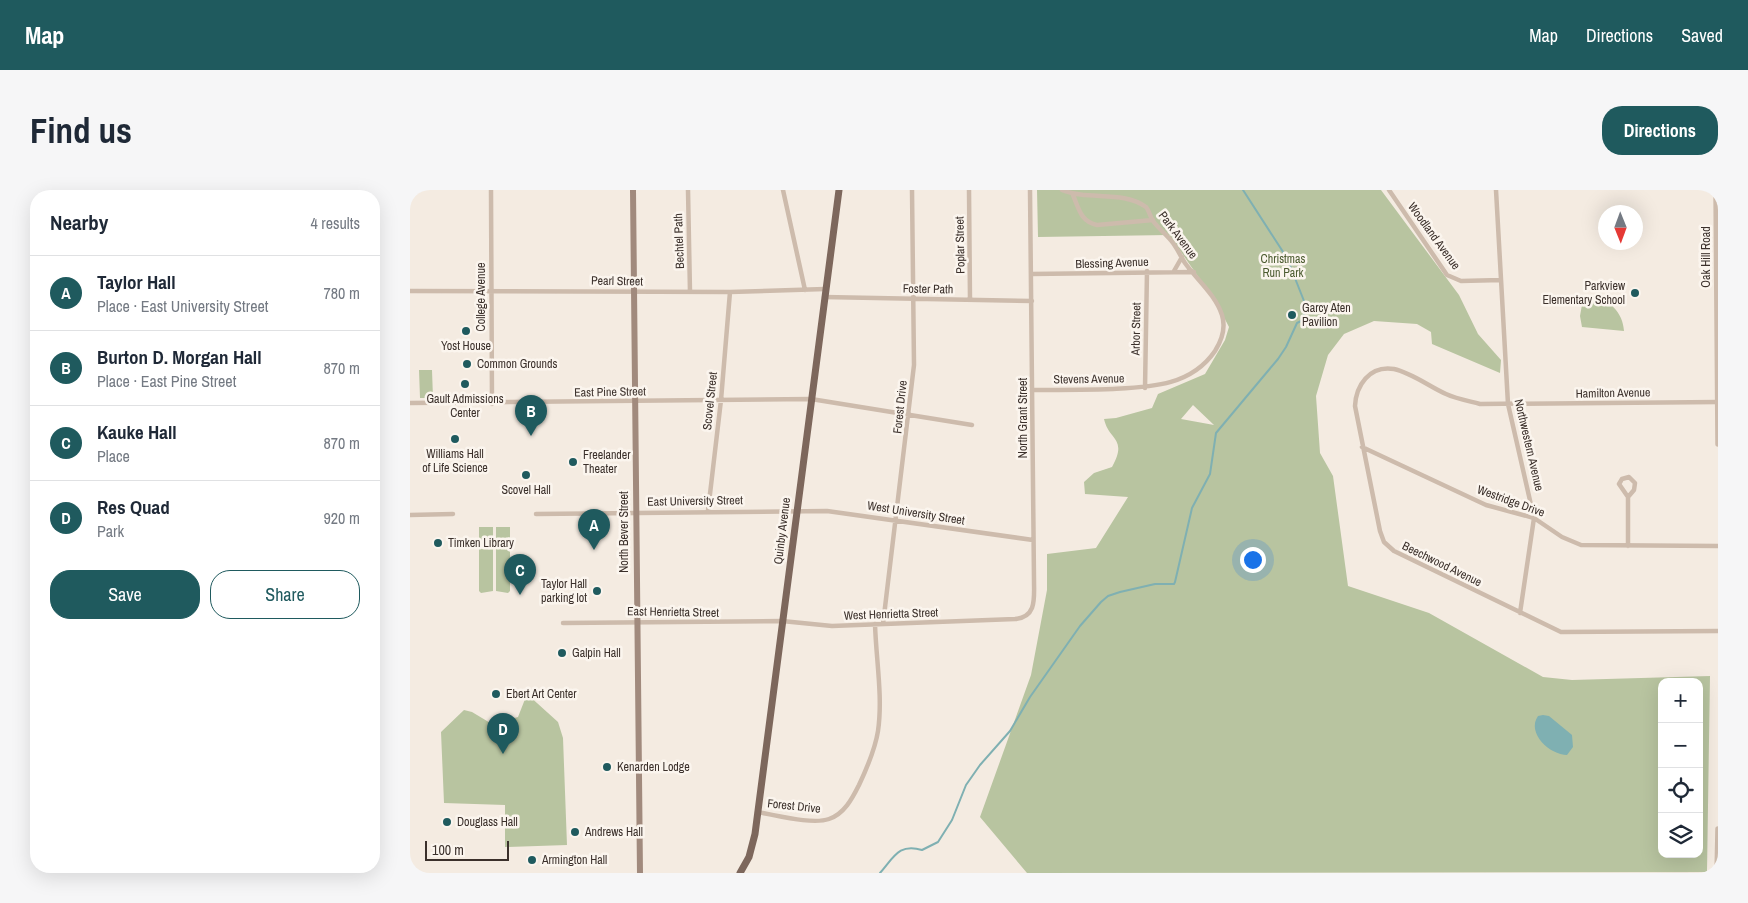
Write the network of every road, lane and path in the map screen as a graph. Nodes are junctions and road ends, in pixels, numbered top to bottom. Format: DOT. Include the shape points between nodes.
graph roads {
  1 [pos="491,190"];
  2 [pos="633,190"];
  3 [pos="688,190"];
  4 [pos="783,190"];
  5 [pos="838,190"];
  6 [pos="912,190"];
  7 [pos="969,190"];
  8 [pos="1030,190"];
  9 [pos="1062,190"];
  10 [pos="1388,190"];
  11 [pos="1496,190"];
  12 [pos="1716,190"];
  13 [pos="1073,195"];
  14 [pos="1717,211"];
  15 [pos="1153,220"];
  16 [pos="1182,257"];
  17 [pos="1147,271"];
  18 [pos="1174,272"];
  19 [pos="1194,272"];
  20 [pos="1031,274"];
  21 [pos="1501,280"];
  22 [pos="804,290"];
  23 [pos="410,291"];
  24 [pos="491,291"];
  25 [pos="633,292"];
  26 [pos="690,292"];
  27 [pos="730,292"];
  28 [pos="824,293"];
  29 [pos="914,300"];
  30 [pos="970,300"];
  31 [pos="1032,301"];
  32 [pos="1145,388"];
  33 [pos="1034,390"];
  34 [pos="811,399"];
  35 [pos="721,400"];
  36 [pos="635,402"];
  37 [pos="1718,402"];
  38 [pos="410,403"];
  39 [pos="492,404"];
  40 [pos="1508,404"];
  41 [pos="910,414"];
  42 [pos="972,425"];
  43 [pos="1718,444"];
  44 [pos="1362,447"];
  45 [pos="1628,497"];
  46 [pos="796,510"];
  47 [pos="708,511"];
  48 [pos="636,512"];
  49 [pos="453,514"];
  50 [pos="536,514"];
  51 [pos="410,515"];
  52 [pos="1534,518"];
  53 [pos="895,519"];
  54 [pos="1033,540"];
  55 [pos="1628,546"];
  56 [pos="1718,546"];
  57 [pos="1520,613"];
  58 [pos="1000,620"];
  59 [pos="782,621"];
  60 [pos="636,622"];
  61 [pos="563,623"];
  62 [pos="874,624"];
  63 [pos="883,624"];
  64 [pos="1718,631"];
  65 [pos="757,812"];
  66 [pos="1718,829"];
  67 [pos="640,873"];
  68 [pos="740,873"];
  69 [pos="1717,873"];
  1 -- 24 [label="street, College Avenue"];
  2 -- 25 [label="main road, North Bever Street"];
  3 -- 26 [label="street, Bechtel Path"];
  4 -- 22 [label="street"];
  5 -- 28 [label="main road, Quinby Avenue"];
  6 -- 29 [label="street, Forest Drive"];
  7 -- 30 [label="street, Poplar Street"];
  8 -- 20 [label="street, North Grant Street"];
  9 -- 13 [label="street, Park Avenue"];
  10 -- 21 [label="street, Woodland Avenue" via="1447,275 1462,281"];
  11 -- 21 [label="street, Northwestern Avenue"];
  12 -- 14 [label="street, Oak Hill Road"];
  13 -- 15 [label="street, Park Avenue" via="1125,197 1147,208"];
  13 -- 15 [label="street" via="1082,216 1090,224"];
  14 -- 37 [label="street, Oak Hill Road"];
  15 -- 16 [label="street, Park Avenue"];
  16 -- 18 [label="street"];
  16 -- 19 [label="street, Park Avenue"];
  17 -- 18 [label="street, Blessing Avenue"];
  17 -- 20 [label="street, Blessing Avenue"];
  17 -- 32 [label="street, Arbor Street"];
  18 -- 19 [label="street, Blessing Avenue"];
  19 -- 32 [label="street, Park Avenue" via="1222,315 1222,337 1213,355 1200,368 1178,380"];
  20 -- 31 [label="street, North Grant Street"];
  21 -- 40 [label="street, Northwestern Avenue"];
  22 -- 27 [label="street, Pearl Street"];
  22 -- 28 [label="street, Pearl Street"];
  23 -- 24 [label="street, Pearl Street"];
  24 -- 25 [label="street, Pearl Street"];
  24 -- 39 [label="street, College Avenue"];
  25 -- 26 [label="street, Pearl Street"];
  25 -- 36 [label="main road, North Bever Street"];
  26 -- 27 [label="street, Pearl Street"];
  27 -- 35 [label="street, Scovel Street"];
  28 -- 29 [label="street, Foster Path"];
  28 -- 34 [label="main road, Quinby Avenue"];
  29 -- 30 [label="street, Foster Path"];
  29 -- 41 [label="street, Forest Drive"];
  30 -- 31 [label="street, Foster Path"];
  31 -- 33 [label="street, North Grant Street"];
  32 -- 33 [label="street, Stevens Avenue"];
  33 -- 54 [label="street, North Grant Street"];
  34 -- 35 [label="street, East Pine Street"];
  34 -- 41 [label="street, East Pine Street"];
  34 -- 46 [label="main road, Quinby Avenue"];
  35 -- 36 [label="street, East Pine Street"];
  35 -- 47 [label="street, Scovel Street"];
  36 -- 39 [label="street, East Pine Street"];
  36 -- 48 [label="main road, North Bever Street"];
  37 -- 40 [label="street, Hamilton Avenue"];
  37 -- 43 [label="street, Oak Hill Road"];
  38 -- 39 [label="street, East Pine Street"];
  40 -- 44 [label="street, Beechwood Avenue" via="1463,400 1399,371 1382,370 1365,378 1356,394 1356,418"];
  40 -- 52 [label="street, Northwestern Avenue"];
  41 -- 42 [label="street, East Pine Street"];
  41 -- 53 [label="street, Forest Drive"];
  44 -- 52 [label="street, Westridge Drive" via="1486,504"];
  44 -- 57 [label="street, Beechwood Avenue" via="1384,542 1394,551"];
  45 -- 45 [label="street" via="1619,484 1622,478 1629,477 1634,480 1635,487"];
  45 -- 55 [label="street"];
  46 -- 47 [label="street, East University Street"];
  46 -- 53 [label="street, West University Street"];
  46 -- 59 [label="main road, Quinby Avenue"];
  47 -- 48 [label="street, East University Street"];
  48 -- 50 [label="street, East University Street"];
  48 -- 60 [label="main road, North Bever Street"];
  49 -- 51 [label="street"];
  52 -- 55 [label="street, Westridge Drive" via="1562,537 1581,545"];
  52 -- 57 [label="street, Northwestern Avenue"];
  53 -- 54 [label="street, West University Street"];
  53 -- 63 [label="street, Forest Drive"];
  54 -- 58 [label="street, North Grant Street" via="1033,608 1023,618"];
  55 -- 56 [label="street, Westridge Drive"];
  57 -- 64 [label="street, Beechwood Avenue" via="1561,632"];
  58 -- 63 [label="street, West Henrietta Street"];
  59 -- 60 [label="street, East Henrietta Street"];
  59 -- 62 [label="street, West Henrietta Street" via="832,626"];
  59 -- 65 [label="main road, Quinby Avenue"];
  60 -- 61 [label="street, East Henrietta Street"];
  60 -- 67 [label="main road, North Bever Street"];
  62 -- 63 [label="street, West Henrietta Street"];
  62 -- 65 [label="street, Forest Drive" via="878,732 866,771 852,799 829,819 814,821"];
  65 -- 68 [label="main road, Quinby Avenue" via="754,844"];
  66 -- 69 [label="street"];
}
